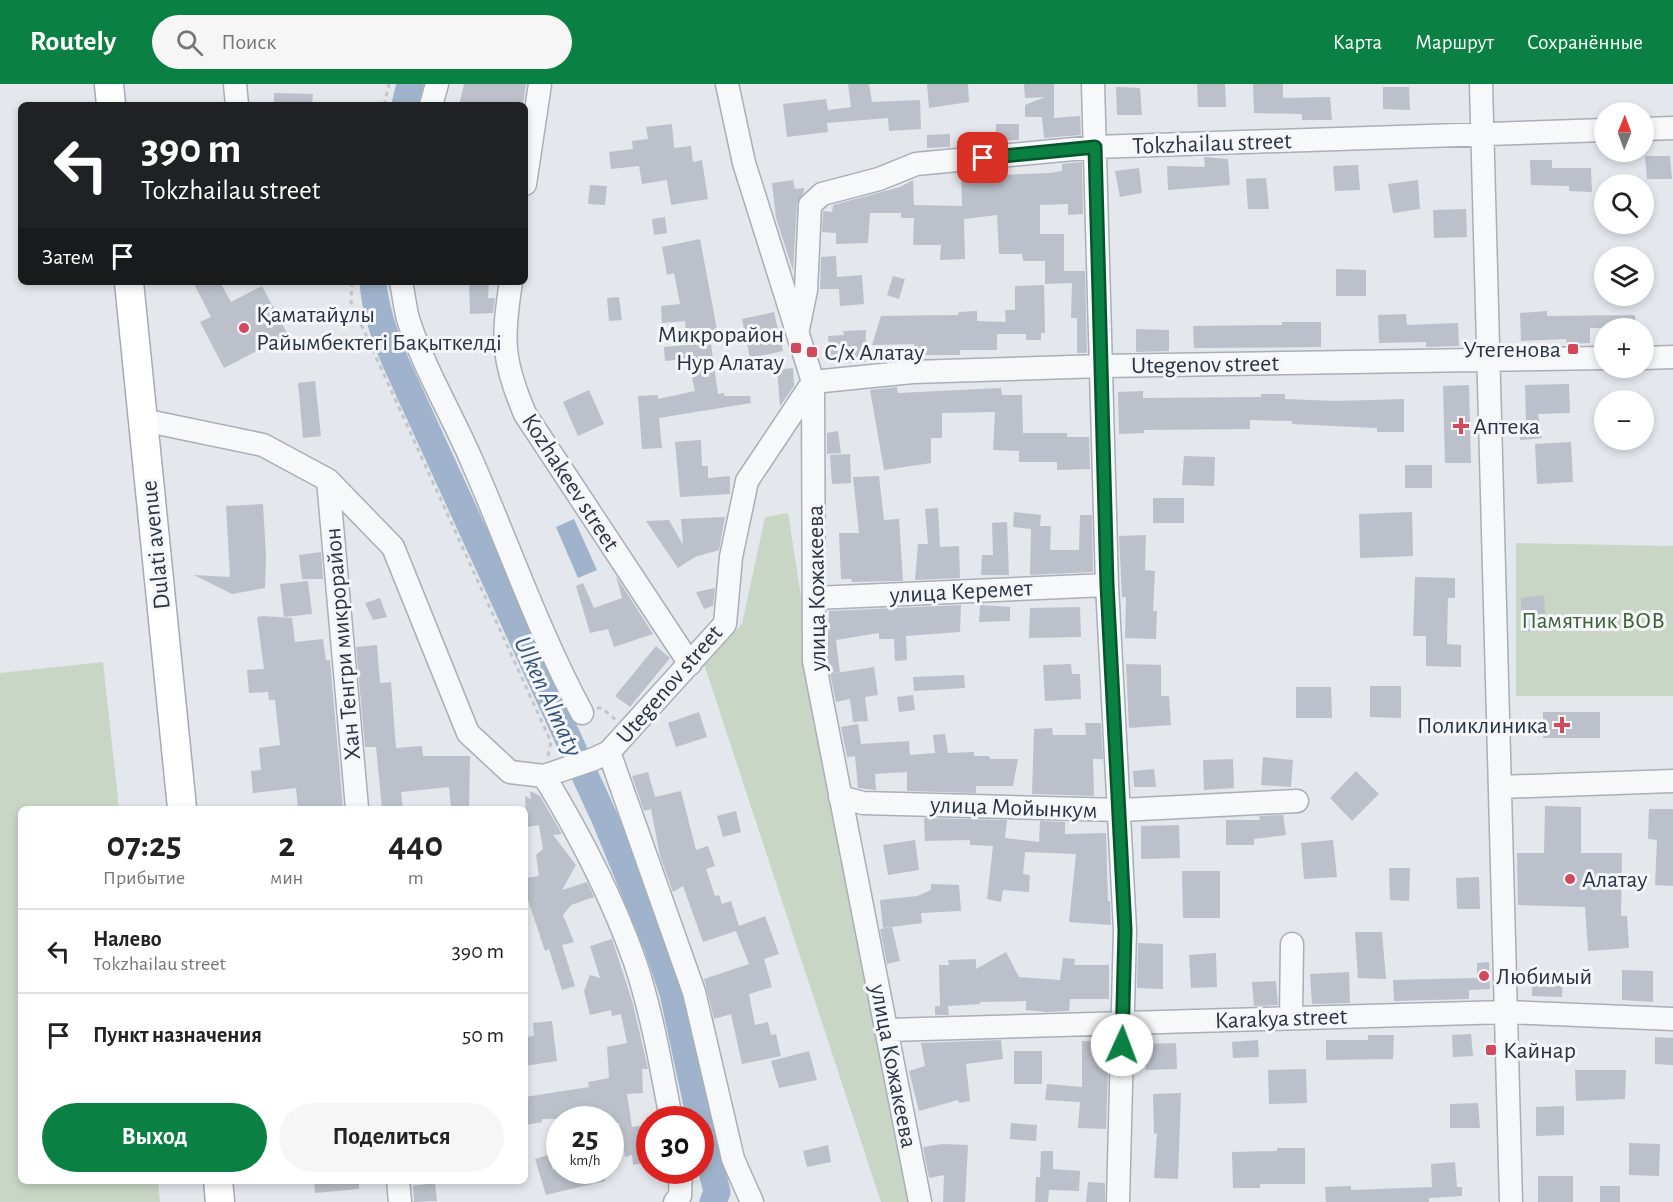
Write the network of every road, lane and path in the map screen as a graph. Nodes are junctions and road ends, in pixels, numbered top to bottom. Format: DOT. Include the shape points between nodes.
graph roads {
  1 [pos="109,84"];
  2 [pos="235,84"];
  3 [pos="389,84"];
  4 [pos="437,84"];
  5 [pos="540,84"];
  6 [pos="727,84"];
  7 [pos="1093,84"];
  8 [pos="1481,84"];
  9 [pos="111,102"];
  10 [pos="237,102"];
  11 [pos="385,102"];
  12 [pos="432,102"];
  13 [pos="1673,128"];
  14 [pos="1654,129"];
  15 [pos="1594,130"];
  16 [pos="1483,134"];
  17 [pos="1095,147"];
  18 [pos="528,164"];
  19 [pos="129,285"];
  20 [pos="352,285"];
  21 [pos="402,285"];
  22 [pos="511,285"];
  23 [pos="798,330"];
  24 [pos="1673,357"];
  25 [pos="1594,358"];
  26 [pos="1654,358"];
  27 [pos="1488,360"];
  28 [pos="1102,366"];
  29 [pos="813,382"];
  30 [pos="143,420"];
  31 [pos="328,480"];
  32 [pos="1107,585"];
  33 [pos="815,598"];
  34 [pos="690,664"];
  35 [pos="582,713"];
  36 [pos="628,732"];
  37 [pos="602,756"];
  38 [pos="554,774"];
  39 [pos="1673,781"];
  40 [pos="1500,787"];
  41 [pos="840,797"];
  42 [pos="1297,801"];
  43 [pos="182,806"];
  44 [pos="357,806"];
  45 [pos="1121,810"];
  46 [pos="1292,944"];
  47 [pos="1506,1012"];
  48 [pos="1291,1018"];
  49 [pos="1673,1019"];
  50 [pos="1123,1023"];
  51 [pos="888,1030"];
  52 [pos="668,1106"];
  53 [pos="218,1184"];
  54 [pos="398,1184"];
  55 [pos="680,1184"];
  56 [pos="220,1202"];
  57 [pos="400,1202"];
  58 [pos="675,1202"];
  59 [pos="752,1202"];
  60 [pos="920,1202"];
  61 [pos="1118,1202"];
  62 [pos="1511,1202"];
  1 -- 9 [label="main road"];
  2 -- 10 [label="street"];
  3 -- 11 [label="path"];
  4 -- 12 [label="street"];
  5 -- 18 [label="street"];
  6 -- 23 [label="street, улица Кожакеева" via="744,163"];
  7 -- 17 [label="street"];
  8 -- 16 [label="street"];
  13 -- 14 [label="street"];
  15 -- 16 [label="street, Tokzhailau street"];
  16 -- 17 [label="street, Tokzhailau street"];
  16 -- 27 [label="street"];
  17 -- 23 [label="street, Tokzhailau street" via="916,164 879,179 822,194 810,205 806,290"];
  17 -- 28 [label="street"];
  19 -- 30 [label="main road, Dulati avenue"];
  20 -- 38 [label="path" via="351,302 550,742"];
  21 -- 35 [label="street" via="408,320 424,359"];
  22 -- 34 [label="street, Kozhakeev street" via="505,353 510,380 525,414"];
  23 -- 29 [label="street, улица Кожакеева"];
  24 -- 26 [label="street"];
  25 -- 27 [label="street, Utegenov street"];
  27 -- 28 [label="street, Utegenov street"];
  27 -- 40 [label="street"];
  28 -- 29 [label="street, Utegenov street" via="912,372"];
  28 -- 32 [label="street"];
  29 -- 33 [label="street, улица Кожакеева"];
  29 -- 34 [label="street, Utegenov street" via="747,481 731,557 725,624"];
  30 -- 31 [label="street, Utegenov street" via="263,445"];
  30 -- 43 [label="main road, Dulati avenue"];
  31 -- 38 [label="street, Utegenov street" via="393,547 468,733 510,772"];
  31 -- 44 [label="street, Хан Тенгри микрорайон"];
  32 -- 33 [label="street, улица Керемет"];
  32 -- 45 [label="street"];
  33 -- 41 [label="street, улица Кожакеева" via="814,661"];
  34 -- 36 [label="street, Utegenov street"];
  35 -- 36 [label="path" via="603,708"];
  36 -- 37 [label="street, Utegenov street"];
  37 -- 38 [label="street, Utegenov street"];
  37 -- 59 [label="street" via="694,992 733,1159"];
  38 -- 52 [label="street" via="634,960"];
  39 -- 40 [label="street"];
  40 -- 47 [label="street"];
  41 -- 45 [label="street, улица Мойынкум" via="863,803"];
  41 -- 51 [label="street, улица Кожакеева"];
  42 -- 45 [label="street, улица Мойынкум"];
  45 -- 50 [label="street"];
  46 -- 48 [label="street"];
  47 -- 48 [label="street, Karakya street"];
  47 -- 49 [label="street, Karakya street"];
  47 -- 62 [label="street"];
  48 -- 50 [label="street, Karakya street"];
  50 -- 51 [label="street, Karakya street"];
  50 -- 61 [label="street"];
  51 -- 60 [label="street, улица Кожакеева"];
  53 -- 56 [label="main road"];
  54 -- 57 [label="street"];
  55 -- 58 [label="street" via="680,1196"];
}
